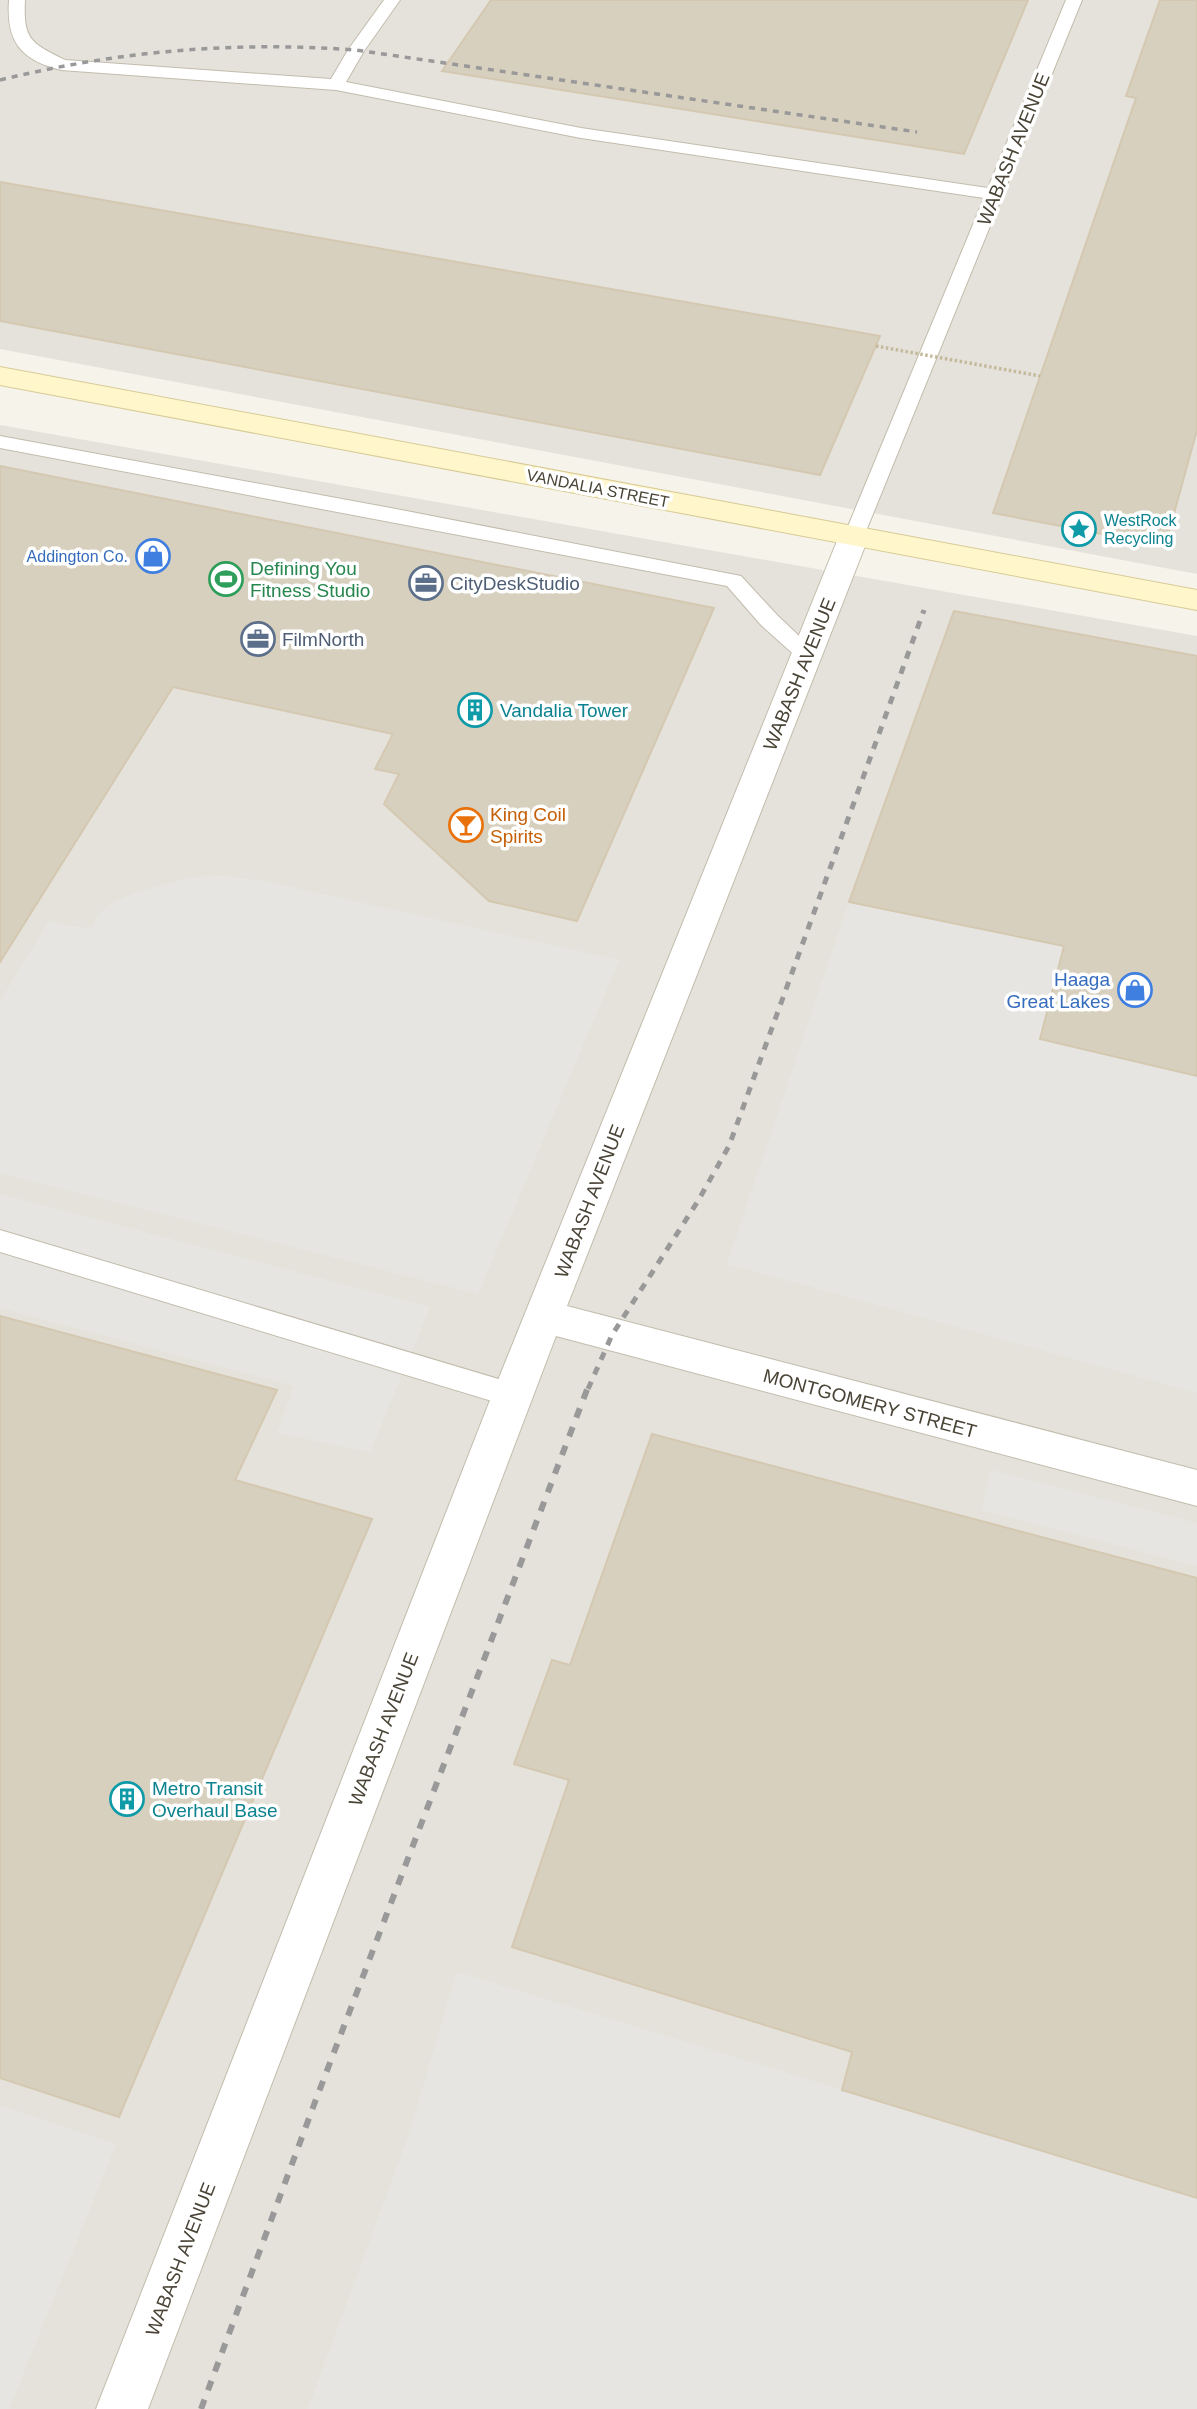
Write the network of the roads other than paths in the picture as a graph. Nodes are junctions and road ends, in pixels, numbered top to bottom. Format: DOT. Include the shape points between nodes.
graph roads {
  1 [pos="17,0"];
  2 [pos="391,0"];
  3 [pos="1074,0"];
  4 [pos="336,85"];
  5 [pos="994,194"];
  6 [pos="0,376"];
  7 [pos="0,442"];
  8 [pos="854,536"];
  9 [pos="1197,600"];
  10 [pos="807,654"];
  11 [pos="0,1241"];
  12 [pos="543,1316"];
  13 [pos="512,1395"];
  14 [pos="1197,1488"];
  15 [pos="122,2409"];
  1 -- 4 [label="lane" via="14,26 24,46 61,65"];
  2 -- 4 [label="lane"];
  3 -- 5 [label="lane, WABASH AVENUE"];
  4 -- 5 [label="lane" via="581,132"];
  5 -- 8 [label="lane, WABASH AVENUE"];
  6 -- 8 [label="main road, VANDALIA STREET"];
  7 -- 10 [label="lane" via="734,581"];
  8 -- 9 [label="main road, VANDALIA STREET"];
  8 -- 10 [label="street, WABASH AVENUE"];
  10 -- 12 [label="street, WABASH AVENUE"];
  11 -- 13 [label="lane"];
  12 -- 13 [label="street, WABASH AVENUE"];
  12 -- 14 [label="street, MONTGOMERY STREET"];
  13 -- 15 [label="street, WABASH AVENUE"];
}
